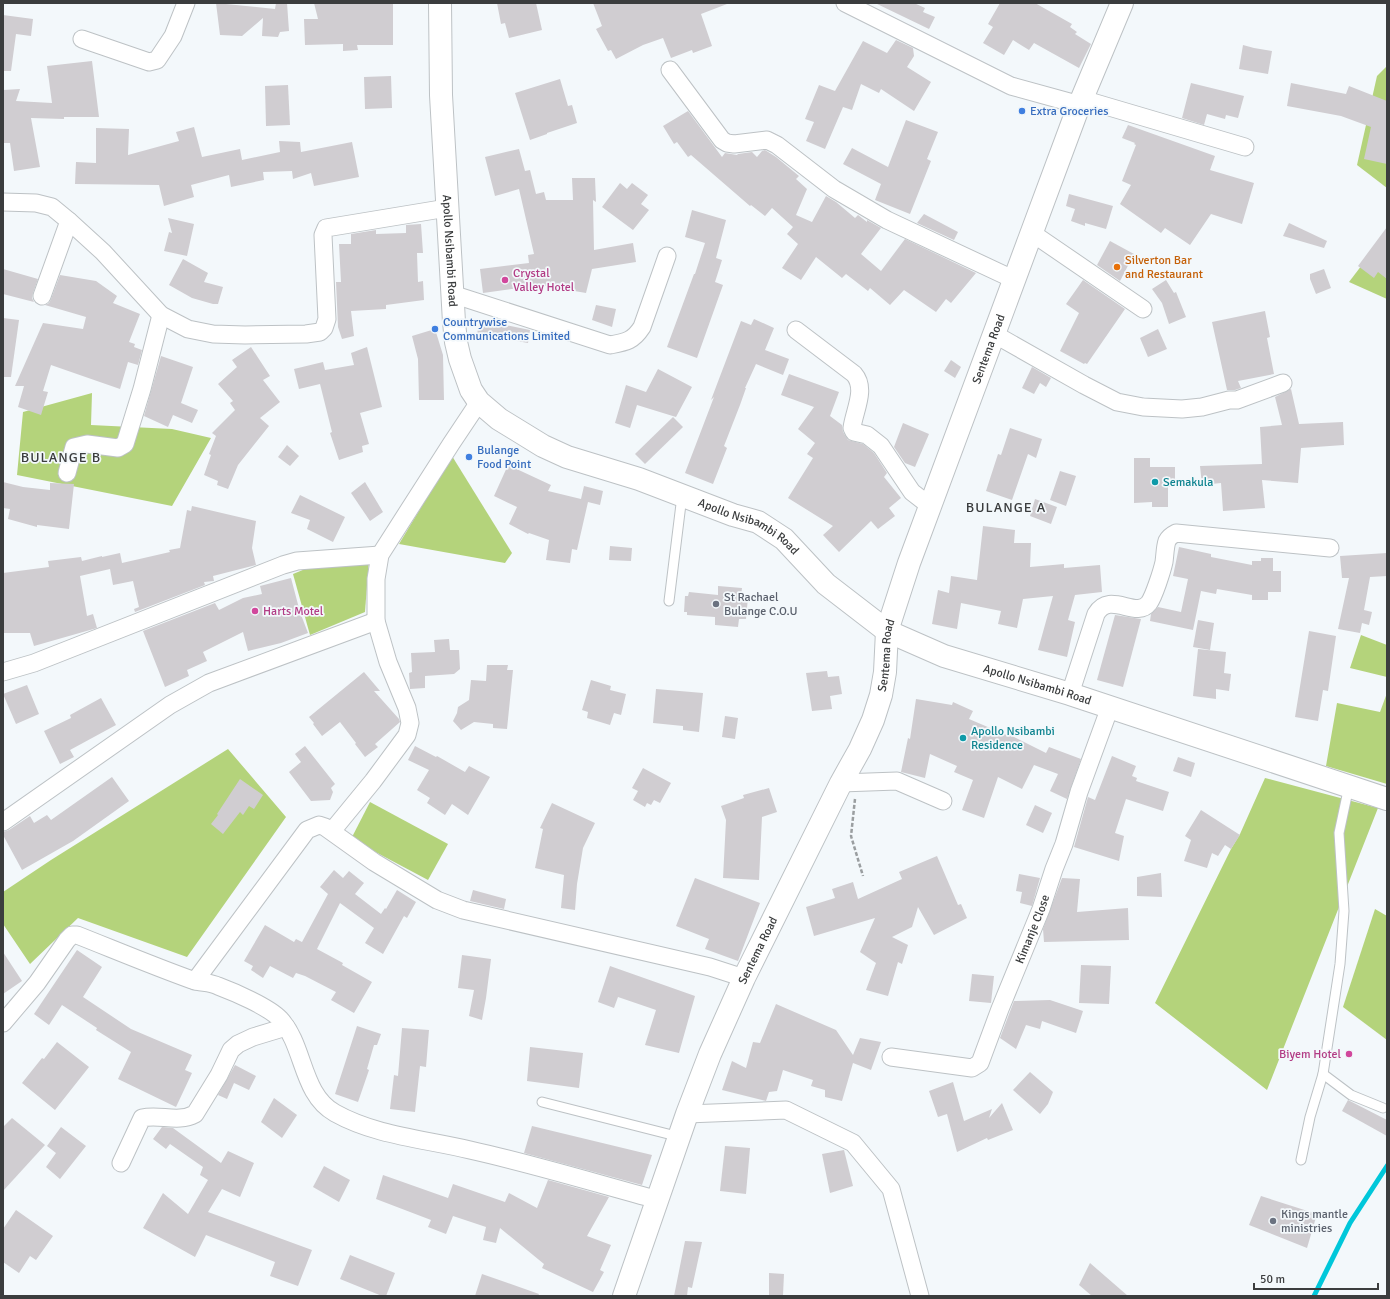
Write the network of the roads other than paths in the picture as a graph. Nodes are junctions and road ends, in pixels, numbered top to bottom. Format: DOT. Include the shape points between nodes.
graph roads {
  1 [pos="186,3"];
  2 [pos="440,3"];
  3 [pos="845,3"];
  4 [pos="1122,3"];
  5 [pos="82,39"];
  6 [pos="670,70"];
  7 [pos="1081,102"];
  8 [pos="1244,147"];
  9 [pos="3,202"];
  10 [pos="447,208"];
  11 [pos="69,221"];
  12 [pos="1032,232"];
  13 [pos="667,256"];
  14 [pos="1014,280"];
  15 [pos="452,294"];
  16 [pos="42,296"];
  17 [pos="1143,309"];
  18 [pos="161,315"];
  19 [pos="796,330"];
  20 [pos="994,334"];
  21 [pos="1283,383"];
  22 [pos="479,402"];
  23 [pos="67,473"];
  24 [pos="682,496"];
  25 [pos="930,506"];
  26 [pos="1330,548"];
  27 [pos="380,555"];
  28 [pos="669,601"];
  29 [pos="376,621"];
  30 [pos="888,631"];
  31 [pos="3,672"];
  32 [pos="1070,694"];
  33 [pos="1110,707"];
  34 [pos="849,783"];
  35 [pos="1349,786"];
  36 [pos="1387,799"];
  37 [pos="943,801"];
  38 [pos="3,822"];
  39 [pos="332,831"];
  40 [pos="744,978"];
  41 [pos="195,981"];
  42 [pos="3,1023"];
  43 [pos="286,1027"];
  44 [pos="891,1057"];
  45 [pos="1323,1074"];
  46 [pos="542,1102"];
  47 [pos="1383,1108"];
  48 [pos="687,1114"];
  49 [pos="680,1137"];
  50 [pos="1301,1160"];
  51 [pos="121,1163"];
  52 [pos="658,1200"];
  53 [pos="624,1296"];
  54 [pos="920,1296"];
  1 -- 5 [label="street" via="173,36 157,60 149,62"];
  2 -- 10 [label="street, Apollo Nsibambi Road" via="440,95"];
  3 -- 7 [label="street" via="1011,86"];
  4 -- 7 [label="street, Sentema Road"];
  6 -- 14 [label="street" via="722,140 734,144 767,140 834,189 887,220"];
  7 -- 8 [label="street"];
  7 -- 12 [label="street, Sentema Road"];
  9 -- 11 [label="street" via="36,203 52,207"];
  10 -- 15 [label="street, Apollo Nsibambi Road"];
  10 -- 18 [label="street" via="326,228 323,235 327,319 320,332 213,334 188,329"];
  11 -- 16 [label="street"];
  11 -- 18 [label="street" via="103,252"];
  12 -- 14 [label="street, Sentema Road"];
  12 -- 17 [label="street"];
  13 -- 15 [label="street" via="642,327 636,337 625,343 610,345"];
  14 -- 20 [label="street, Sentema Road"];
  15 -- 22 [label="street, Apollo Nsibambi Road" via="459,353 471,390"];
  18 -- 23 [label="street" via="125,444 118,448 87,444 74,447"];
  19 -- 25 [label="street" via="858,379 859,398 852,428 854,432 866,435 881,446 912,492"];
  20 -- 21 [label="street" via="1117,402 1143,407 1202,407 1237,400"];
  20 -- 25 [label="street, Sentema Road"];
  22 -- 24 [label="street, Apollo Nsibambi Road" via="499,419 543,446 567,457 639,479"];
  22 -- 27 [label="street"];
  24 -- 28 [label="lane"];
  24 -- 30 [label="street, Apollo Nsibambi Road" via="758,522 784,540 826,584"];
  25 -- 30 [label="street, Sentema Road"];
  26 -- 32 [label="street" via="1176,532 1167,541 1164,564 1149,603 1143,608 1109,604 1100,608 1096,614"];
  27 -- 29 [label="street" via="376,579"];
  27 -- 31 [label="street" via="297,561 283,565 34,663"];
  29 -- 38 [label="street" via="209,683 170,706"];
  29 -- 39 [label="street" via="410,723 407,735"];
  30 -- 32 [label="street, Apollo Nsibambi Road" via="944,656"];
  30 -- 34 [label="street, Sentema Road" via="881,695"];
  32 -- 33 [label="street, Apollo Nsibambi Road"];
  33 -- 35 [label="street, Apollo Nsibambi Road"];
  33 -- 44 [label="street, Kimanje Close" via="1041,909 980,1063 972,1068"];
  34 -- 37 [label="street" via="897,781"];
  34 -- 40 [label="street, Sentema Road"];
  35 -- 36 [label="street, Apollo Nsibambi Road"];
  35 -- 45 [label="lane" via="1339,833 1344,911 1340,964"];
  39 -- 40 [label="street" via="374,862 437,900 463,910 710,967"];
  39 -- 41 [label="street" via="319,825 307,830"];
  40 -- 48 [label="street, Sentema Road"];
  41 -- 42 [label="street" via="81,937 72,936"];
  41 -- 43 [label="street" via="217,985 269,1010"];
  43 -- 51 [label="street" via="253,1036 231,1050 195,1114 181,1119 152,1116 142,1118"];
  43 -- 52 [label="street" via="312,1089 322,1104 335,1113 372,1129 471,1150"];
  45 -- 47 [label="lane" via="1352,1094"];
  45 -- 50 [label="lane"];
  46 -- 49 [label="lane"];
  48 -- 49 [label="street, Sentema Road"];
  48 -- 54 [label="street" via="786,1110 853,1143 891,1189"];
  49 -- 52 [label="street, Sentema Road"];
  52 -- 53 [label="street, Sentema Road"];
}
